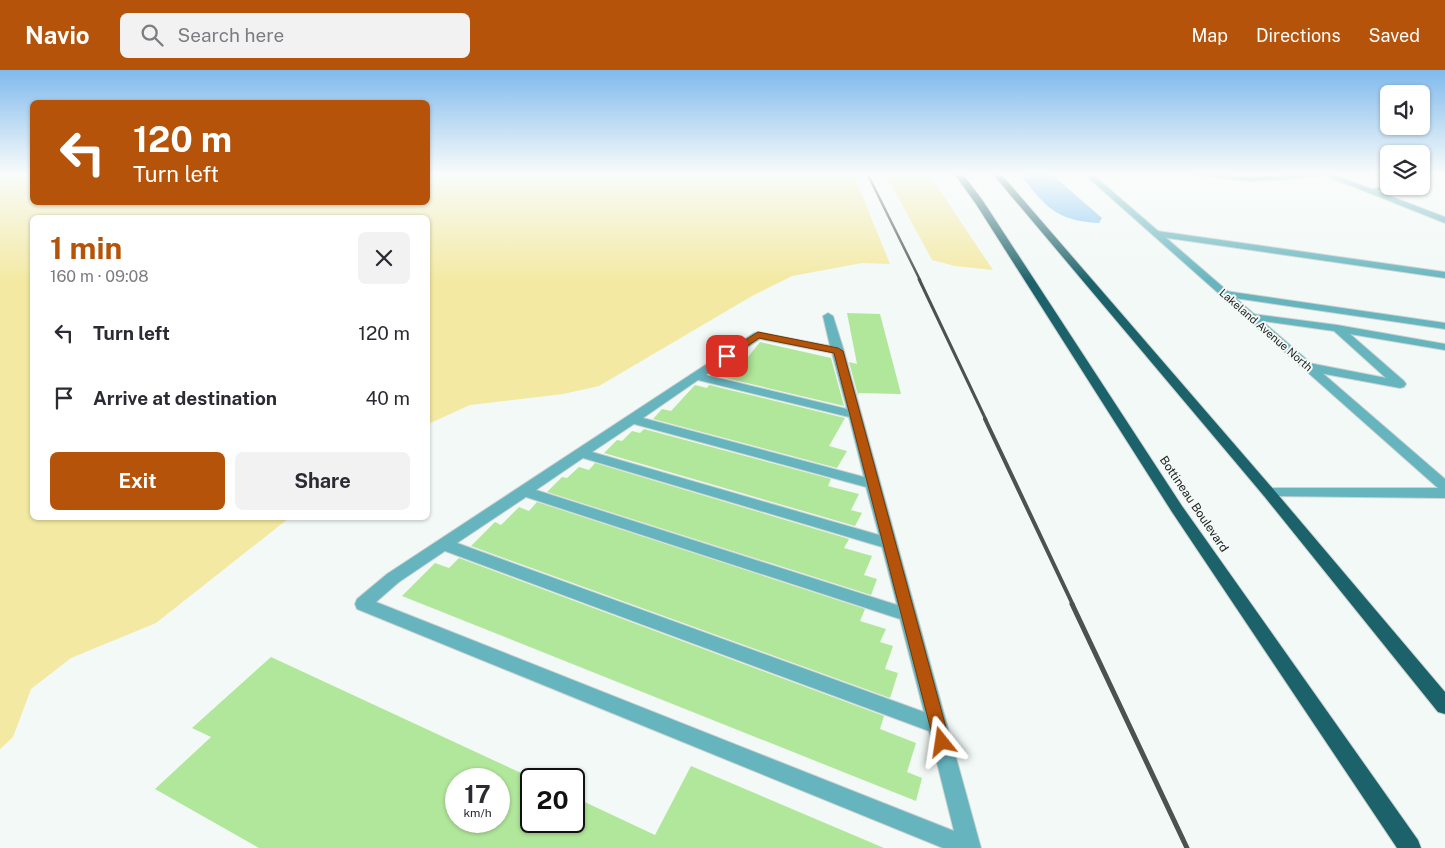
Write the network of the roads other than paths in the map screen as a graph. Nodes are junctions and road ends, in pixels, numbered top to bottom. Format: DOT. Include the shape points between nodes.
graph roads {
  1 [pos="984,209"];
  2 [pos="1027,209"];
  3 [pos="1129,209"];
  4 [pos="1417,209"];
  5 [pos="1445,220"];
  6 [pos="1158,234"];
  7 [pos="1445,274"];
  8 [pos="1225,294"];
  9 [pos="828,316"];
  10 [pos="1252,317"];
  11 [pos="1445,326"];
  12 [pos="1337,328"];
  13 [pos="1445,347"];
  14 [pos="838,351"];
  15 [pos="1309,367"];
  16 [pos="696,376"];
  17 [pos="855,415"];
  18 [pos="632,419"];
  19 [pos="580,453"];
  20 [pos="874,484"];
  21 [pos="1445,487"];
  22 [pos="524,491"];
  23 [pos="1269,493"];
  24 [pos="1445,493"];
  25 [pos="443,544"];
  26 [pos="890,544"];
  27 [pos="908,615"];
  28 [pos="1445,706"];
  29 [pos="937,725"];
  30 [pos="970,848"];
  31 [pos="1410,848"];
  1 -- 31 [label="highway, Bottineau Boulevard" via="1177,509"];
  2 -- 23 [label="highway"];
  3 -- 6 [label="street, Lakeland Avenue North"];
  4 -- 5 [label="street"];
  6 -- 7 [label="street"];
  6 -- 8 [label="street, Lakeland Avenue North"];
  8 -- 10 [label="street, Lakeland Avenue North"];
  8 -- 11 [label="street"];
  9 -- 14 [label="street"];
  10 -- 12 [label="lane"];
  10 -- 15 [label="street, Lakeland Avenue North"];
  12 -- 13 [label="street"];
  12 -- 15 [label="lane" via="1400,384"];
  14 -- 16 [label="street" via="758,335"];
  14 -- 17 [label="street"];
  15 -- 21 [label="street, Lakeland Avenue North"];
  16 -- 17 [label="street"];
  16 -- 18 [label="street"];
  17 -- 20 [label="street"];
  18 -- 19 [label="street"];
  18 -- 20 [label="street"];
  19 -- 22 [label="street"];
  19 -- 26 [label="street"];
  20 -- 26 [label="street"];
  22 -- 25 [label="street"];
  22 -- 27 [label="street"];
  23 -- 24 [label="street"];
  23 -- 28 [label="highway"];
  25 -- 29 [label="street"];
  25 -- 30 [label="street" via="393,578 363,604"];
  26 -- 27 [label="street"];
  27 -- 29 [label="street"];
  29 -- 30 [label="street"];
}
